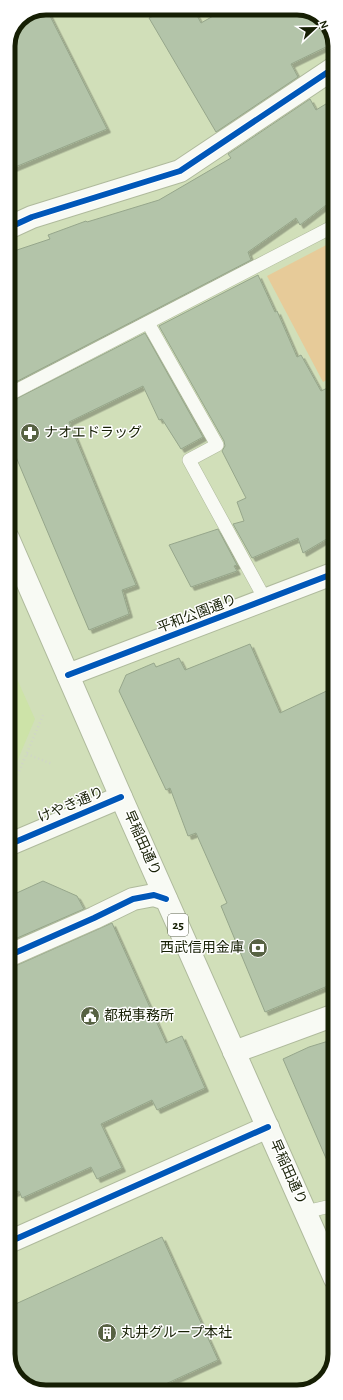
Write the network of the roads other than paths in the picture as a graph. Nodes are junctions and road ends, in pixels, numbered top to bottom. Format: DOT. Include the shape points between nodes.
graph roads {
  1 [pos="328,72"];
  2 [pos="15,225"];
  3 [pos="328,229"];
  4 [pos="148,323"];
  5 [pos="15,391"];
  6 [pos="15,554"];
  7 [pos="328,576"];
  8 [pos="266,601"];
  9 [pos="68,675"];
  10 [pos="121,797"];
  11 [pos="15,842"];
  12 [pos="166,898"];
  13 [pos="15,953"];
  14 [pos="328,1018"];
  15 [pos="234,1052"];
  16 [pos="268,1127"];
  17 [pos="328,1206"];
  18 [pos="305,1212"];
  19 [pos="15,1239"];
  20 [pos="328,1263"];
  1 -- 2 [label="street" via="180,170 32,217"];
  3 -- 4 [label="lane"];
  4 -- 5 [label="lane"];
  4 -- 8 [label="lane" via="217,445 190,460"];
  6 -- 9 [label="street, 早稲田通り / 25"];
  7 -- 8 [label="street, 平和公園通り"];
  8 -- 9 [label="street, 平和公園通り"];
  9 -- 10 [label="street, 早稲田通り / 25"];
  10 -- 11 [label="street, けやき通り"];
  10 -- 12 [label="street, 早稲田通り / 25"];
  12 -- 13 [label="street" via="154,895 133,899"];
  12 -- 15 [label="street, 早稲田通り / 25"];
  14 -- 15 [label="street"];
  15 -- 16 [label="street, 早稲田通り / 25"];
  16 -- 18 [label="street, 早稲田通り / 25"];
  16 -- 19 [label="street"];
  17 -- 18 [label="lane"];
  18 -- 20 [label="street, 早稲田通り / 25"];
}
